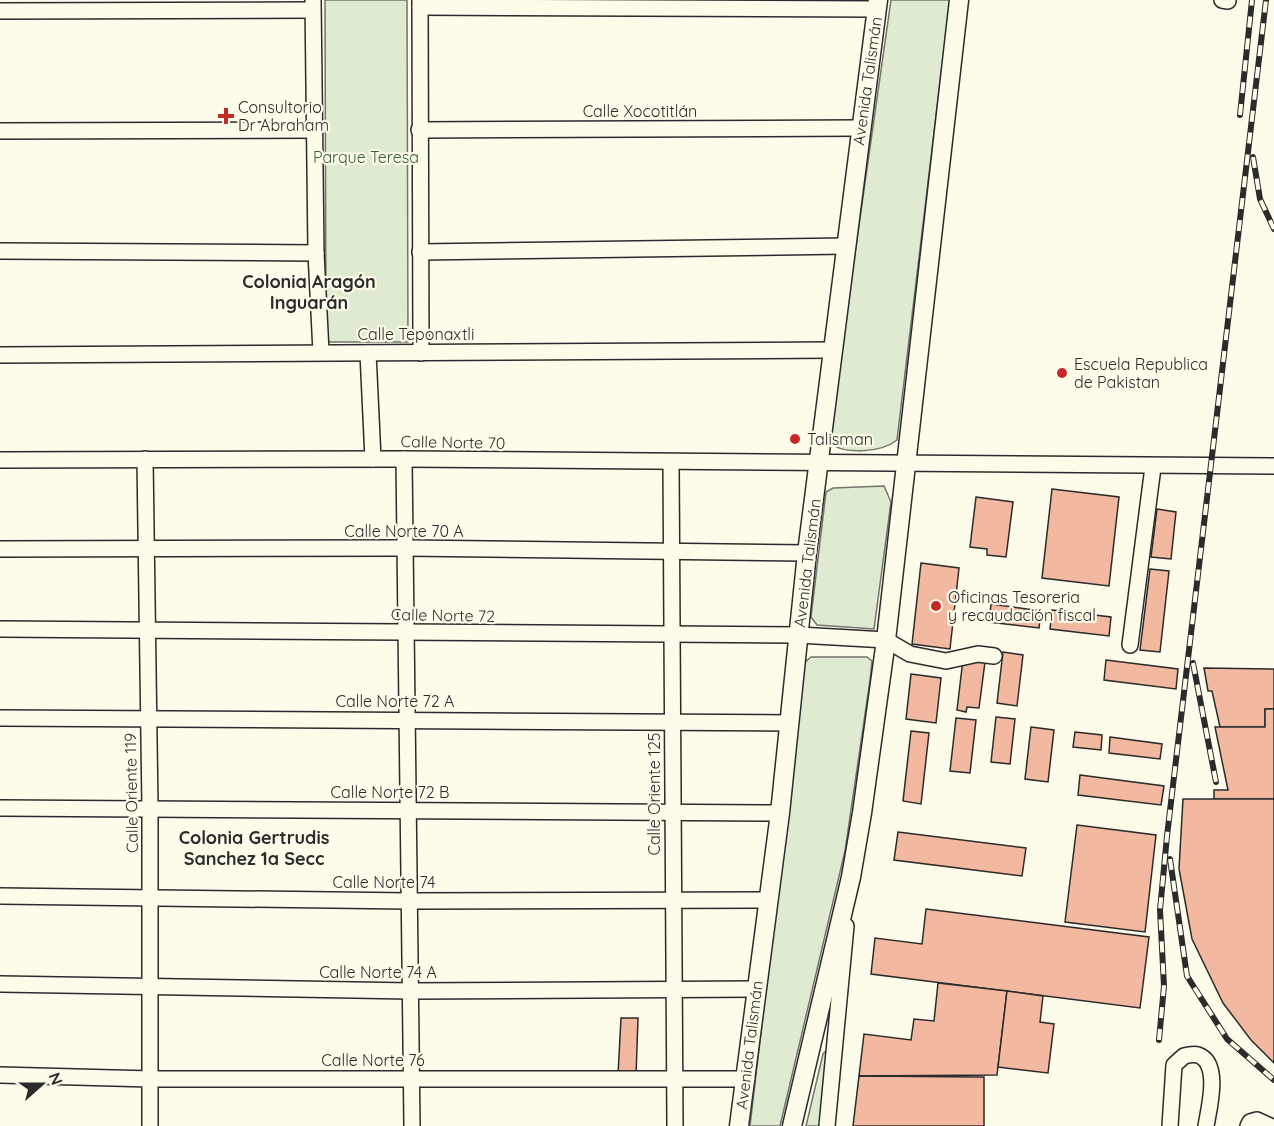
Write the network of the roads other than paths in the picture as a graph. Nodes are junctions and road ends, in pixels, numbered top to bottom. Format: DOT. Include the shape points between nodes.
graph roads {
  1 [pos="959,0"];
  2 [pos="420,4"];
  3 [pos="313,5"];
  4 [pos="877,5"];
  5 [pos="0,10"];
  6 [pos="860,128"];
  7 [pos="315,130"];
  8 [pos="419,130"];
  9 [pos="0,131"];
  10 [pos="846,246"];
  11 [pos="0,251"];
  12 [pos="420,252"];
  13 [pos="316,253"];
  14 [pos="833,350"];
  15 [pos="321,352"];
  16 [pos="421,352"];
  17 [pos="368,353"];
  18 [pos="0,355"];
  19 [pos="145,459"];
  20 [pos="373,459"];
  21 [pos="404,459"];
  22 [pos="0,460"];
  23 [pos="671,462"];
  24 [pos="819,462"];
  25 [pos="906,463"];
  26 [pos="1274,466"];
  27 [pos="1153,467"];
  28 [pos="406,548"];
  29 [pos="0,549"];
  30 [pos="146,550"];
  31 [pos="670,551"];
  32 [pos="807,553"];
  33 [pos="0,629"];
  34 [pos="147,630"];
  35 [pos="407,633"];
  36 [pos="671,635"];
  37 [pos="799,635"];
  38 [pos="886,640"];
  39 [pos="1130,645"];
  40 [pos="994,656"];
  41 [pos="0,718"];
  42 [pos="148,718"];
  43 [pos="408,719"];
  44 [pos="672,721"];
  45 [pos="789,723"];
  46 [pos="0,808"];
  47 [pos="150,808"];
  48 [pos="409,810"];
  49 [pos="672,812"];
  50 [pos="780,813"];
  51 [pos="851,877"];
  52 [pos="0,896"];
  53 [pos="151,898"];
  54 [pos="673,900"];
  55 [pos="767,900"];
  56 [pos="409,901"];
  57 [pos="0,984"];
  58 [pos="151,987"];
  59 [pos="674,988"];
  60 [pos="756,989"];
  61 [pos="411,991"];
  62 [pos="0,1075"];
  63 [pos="412,1078"];
  64 [pos="151,1079"];
  65 [pos="674,1079"];
  66 [pos="747,1079"];
  67 [pos="150,1126"];
  68 [pos="412,1126"];
  69 [pos="675,1126"];
  70 [pos="739,1126"];
  71 [pos="792,1126"];
  72 [pos="827,1126"];
  73 [pos="1170,1126"];
  74 [pos="1206,1126"];
  75 [pos="1248,1126"];
  76 [pos="1270,1126"];
  1 -- 25 [label="main road"];
  2 -- 4 [label="street"];
  2 -- 8 [label="street"];
  3 -- 5 [label="street"];
  3 -- 7 [label="street"];
  4 -- 6 [label="main road, Avenida Talismán"];
  6 -- 8 [label="street, Calle Xocotitlán"];
  6 -- 10 [label="main road, Avenida Talismán"];
  7 -- 9 [label="street"];
  7 -- 13 [label="street"];
  8 -- 12 [label="street"];
  10 -- 12 [label="street"];
  10 -- 14 [label="main road, Avenida Talismán"];
  11 -- 13 [label="street"];
  12 -- 16 [label="street"];
  13 -- 15 [label="street"];
  14 -- 16 [label="street, Calle Teponaxtli"];
  14 -- 24 [label="main road, Avenida Talismán"];
  15 -- 17 [label="street, Calle Teponaxtli"];
  15 -- 18 [label="street, Calle Teponaxtli"];
  16 -- 17 [label="street, Calle Teponaxtli"];
  17 -- 20 [label="street"];
  19 -- 20 [label="street, Calle Norte 70"];
  19 -- 22 [label="street, Calle Norte 70"];
  19 -- 30 [label="street, Calle Oriente 119"];
  20 -- 21 [label="street, Calle Norte 70"];
  21 -- 23 [label="street, Calle Norte 70"];
  21 -- 28 [label="street"];
  23 -- 24 [label="street, Calle Norte 70"];
  23 -- 31 [label="street, Calle Oriente 125"];
  24 -- 25 [label="street, Calle Norte 70"];
  24 -- 32 [label="main road, Avenida Talismán"];
  25 -- 27 [label="street, Calle Norte 70"];
  25 -- 38 [label="main road"];
  26 -- 27 [label="street, Calle Norte 70"];
  27 -- 39 [label="street"];
  28 -- 30 [label="street, Calle Norte 70 A"];
  28 -- 31 [label="street, Calle Norte 70 A"];
  28 -- 35 [label="street"];
  29 -- 30 [label="street, Calle Norte 70 A"];
  30 -- 34 [label="street, Calle Oriente 119"];
  31 -- 32 [label="street, Calle Norte 70 A"];
  31 -- 36 [label="street, Calle Oriente 125"];
  32 -- 37 [label="main road, Avenida Talismán"];
  33 -- 34 [label="street, Calle Norte 72"];
  34 -- 35 [label="street, Calle Norte 72"];
  34 -- 42 [label="street, Calle Oriente 119"];
  35 -- 36 [label="street, Calle Norte 72"];
  35 -- 43 [label="street"];
  36 -- 37 [label="street, Calle Norte 72"];
  36 -- 44 [label="street, Calle Oriente 125"];
  37 -- 38 [label="street, Calle Norte 72"];
  37 -- 45 [label="main road, Avenida Talismán"];
  38 -- 40 [label="street" via="910,654 946,661 978,654"];
  38 -- 51 [label="main road"];
  41 -- 42 [label="street, Calle Norte 72 A"];
  42 -- 43 [label="street, Calle Norte 72 A"];
  42 -- 47 [label="street, Calle Oriente 119"];
  43 -- 44 [label="street, Calle Norte 72 A"];
  43 -- 48 [label="street"];
  44 -- 45 [label="street, Calle Norte 72 A"];
  44 -- 49 [label="street, Calle Oriente 125"];
  45 -- 50 [label="main road, Avenida Talismán"];
  46 -- 47 [label="street, Calle Norte 72 B"];
  47 -- 48 [label="street, Calle Norte 72 B"];
  47 -- 53 [label="street, Calle Oriente 119"];
  48 -- 49 [label="street, Calle Norte 72 B"];
  48 -- 56 [label="street"];
  49 -- 50 [label="street, Calle Norte 72 B"];
  49 -- 54 [label="street, Calle Oriente 125"];
  50 -- 55 [label="main road, Avenida Talismán"];
  51 -- 71 [label="main road"];
  51 -- 72 [label="street"];
  52 -- 53 [label="street, Calle Norte 74"];
  53 -- 56 [label="street, Calle Norte 74"];
  53 -- 58 [label="street, Calle Oriente 119"];
  54 -- 55 [label="street, Calle Norte 74"];
  54 -- 56 [label="street, Calle Norte 74"];
  54 -- 59 [label="street, Calle Oriente 125"];
  55 -- 60 [label="main road, Avenida Talismán"];
  56 -- 61 [label="street"];
  57 -- 58 [label="street, Calle Norte 74 A"];
  58 -- 61 [label="street, Calle Norte 74 A"];
  58 -- 64 [label="street, Calle Oriente 119"];
  59 -- 60 [label="street, Calle Norte 74 A"];
  59 -- 61 [label="street, Calle Norte 74 A"];
  59 -- 65 [label="street, Calle Oriente 125"];
  60 -- 66 [label="main road, Avenida Talismán"];
  61 -- 63 [label="street"];
  62 -- 64 [label="street, Calle Norte 76"];
  63 -- 64 [label="street, Calle Norte 76"];
  63 -- 65 [label="street, Calle Norte 76"];
  63 -- 68 [label="street"];
  64 -- 67 [label="street, Calle Oriente 119"];
  65 -- 66 [label="street, Calle Norte 76"];
  65 -- 69 [label="street, Calle Oriente 125"];
  66 -- 70 [label="main road, Avenida Talismán"];
  73 -- 74 [label="street" via="1174,1065 1191,1055 1208,1063 1212,1078"];
  75 -- 76 [label="street" via="1257,1120"];
}
